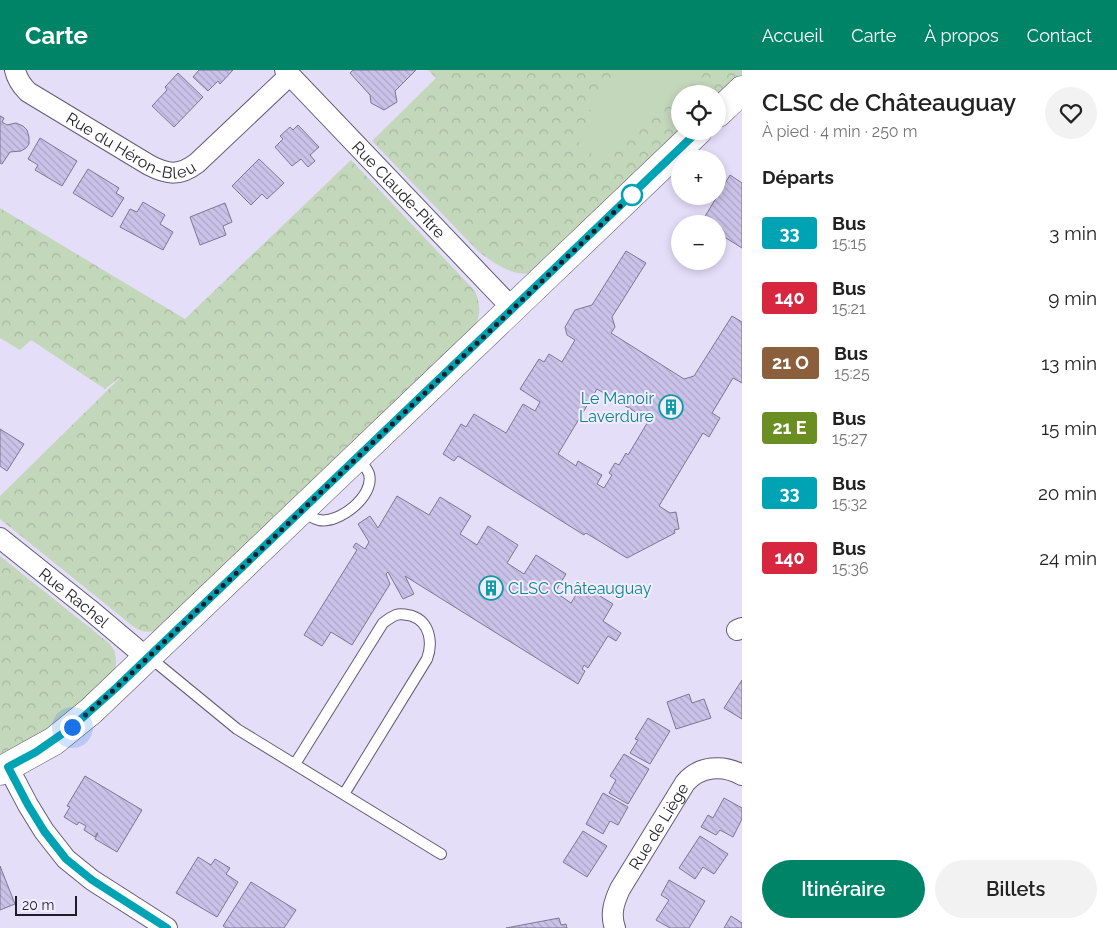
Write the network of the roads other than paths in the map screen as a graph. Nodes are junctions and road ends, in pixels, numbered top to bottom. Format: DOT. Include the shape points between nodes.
graph roads {
  1 [pos="15,70"];
  2 [pos="287,72"];
  3 [pos="689,140"];
  4 [pos="512,308"];
  5 [pos="0,538"];
  6 [pos="147,658"];
  7 [pos="295,764"];
  8 [pos="4,769"];
  9 [pos="742,775"];
  10 [pos="344,794"];
  11 [pos="441,854"];
  12 [pos="167,928"];
  13 [pos="615,928"];
  1 -- 2 [label="street, Rue du Héron-Bleu" via="16,77 28,92 155,169 170,173 189,169 197,163"];
  2 -- 4 [label="street, Rue Claude-Pitre"];
  3 -- 4 [label="street"];
  4 -- 6 [label="street"];
  5 -- 6 [label="street, Rue Rachel"];
  6 -- 7 [label="lane" via="237,729"];
  6 -- 8 [label="street" via="72,727"];
  7 -- 10 [label="lane"];
  7 -- 10 [label="lane" via="383,623 398,614 414,617 422,623 431,641 427,659"];
  8 -- 12 [label="street" via="66,859 92,880"];
  9 -- 13 [label="street, Rue de Liège" via="720,768 708,769 691,777 620,889 613,911"];
  10 -- 11 [label="lane"];
}
